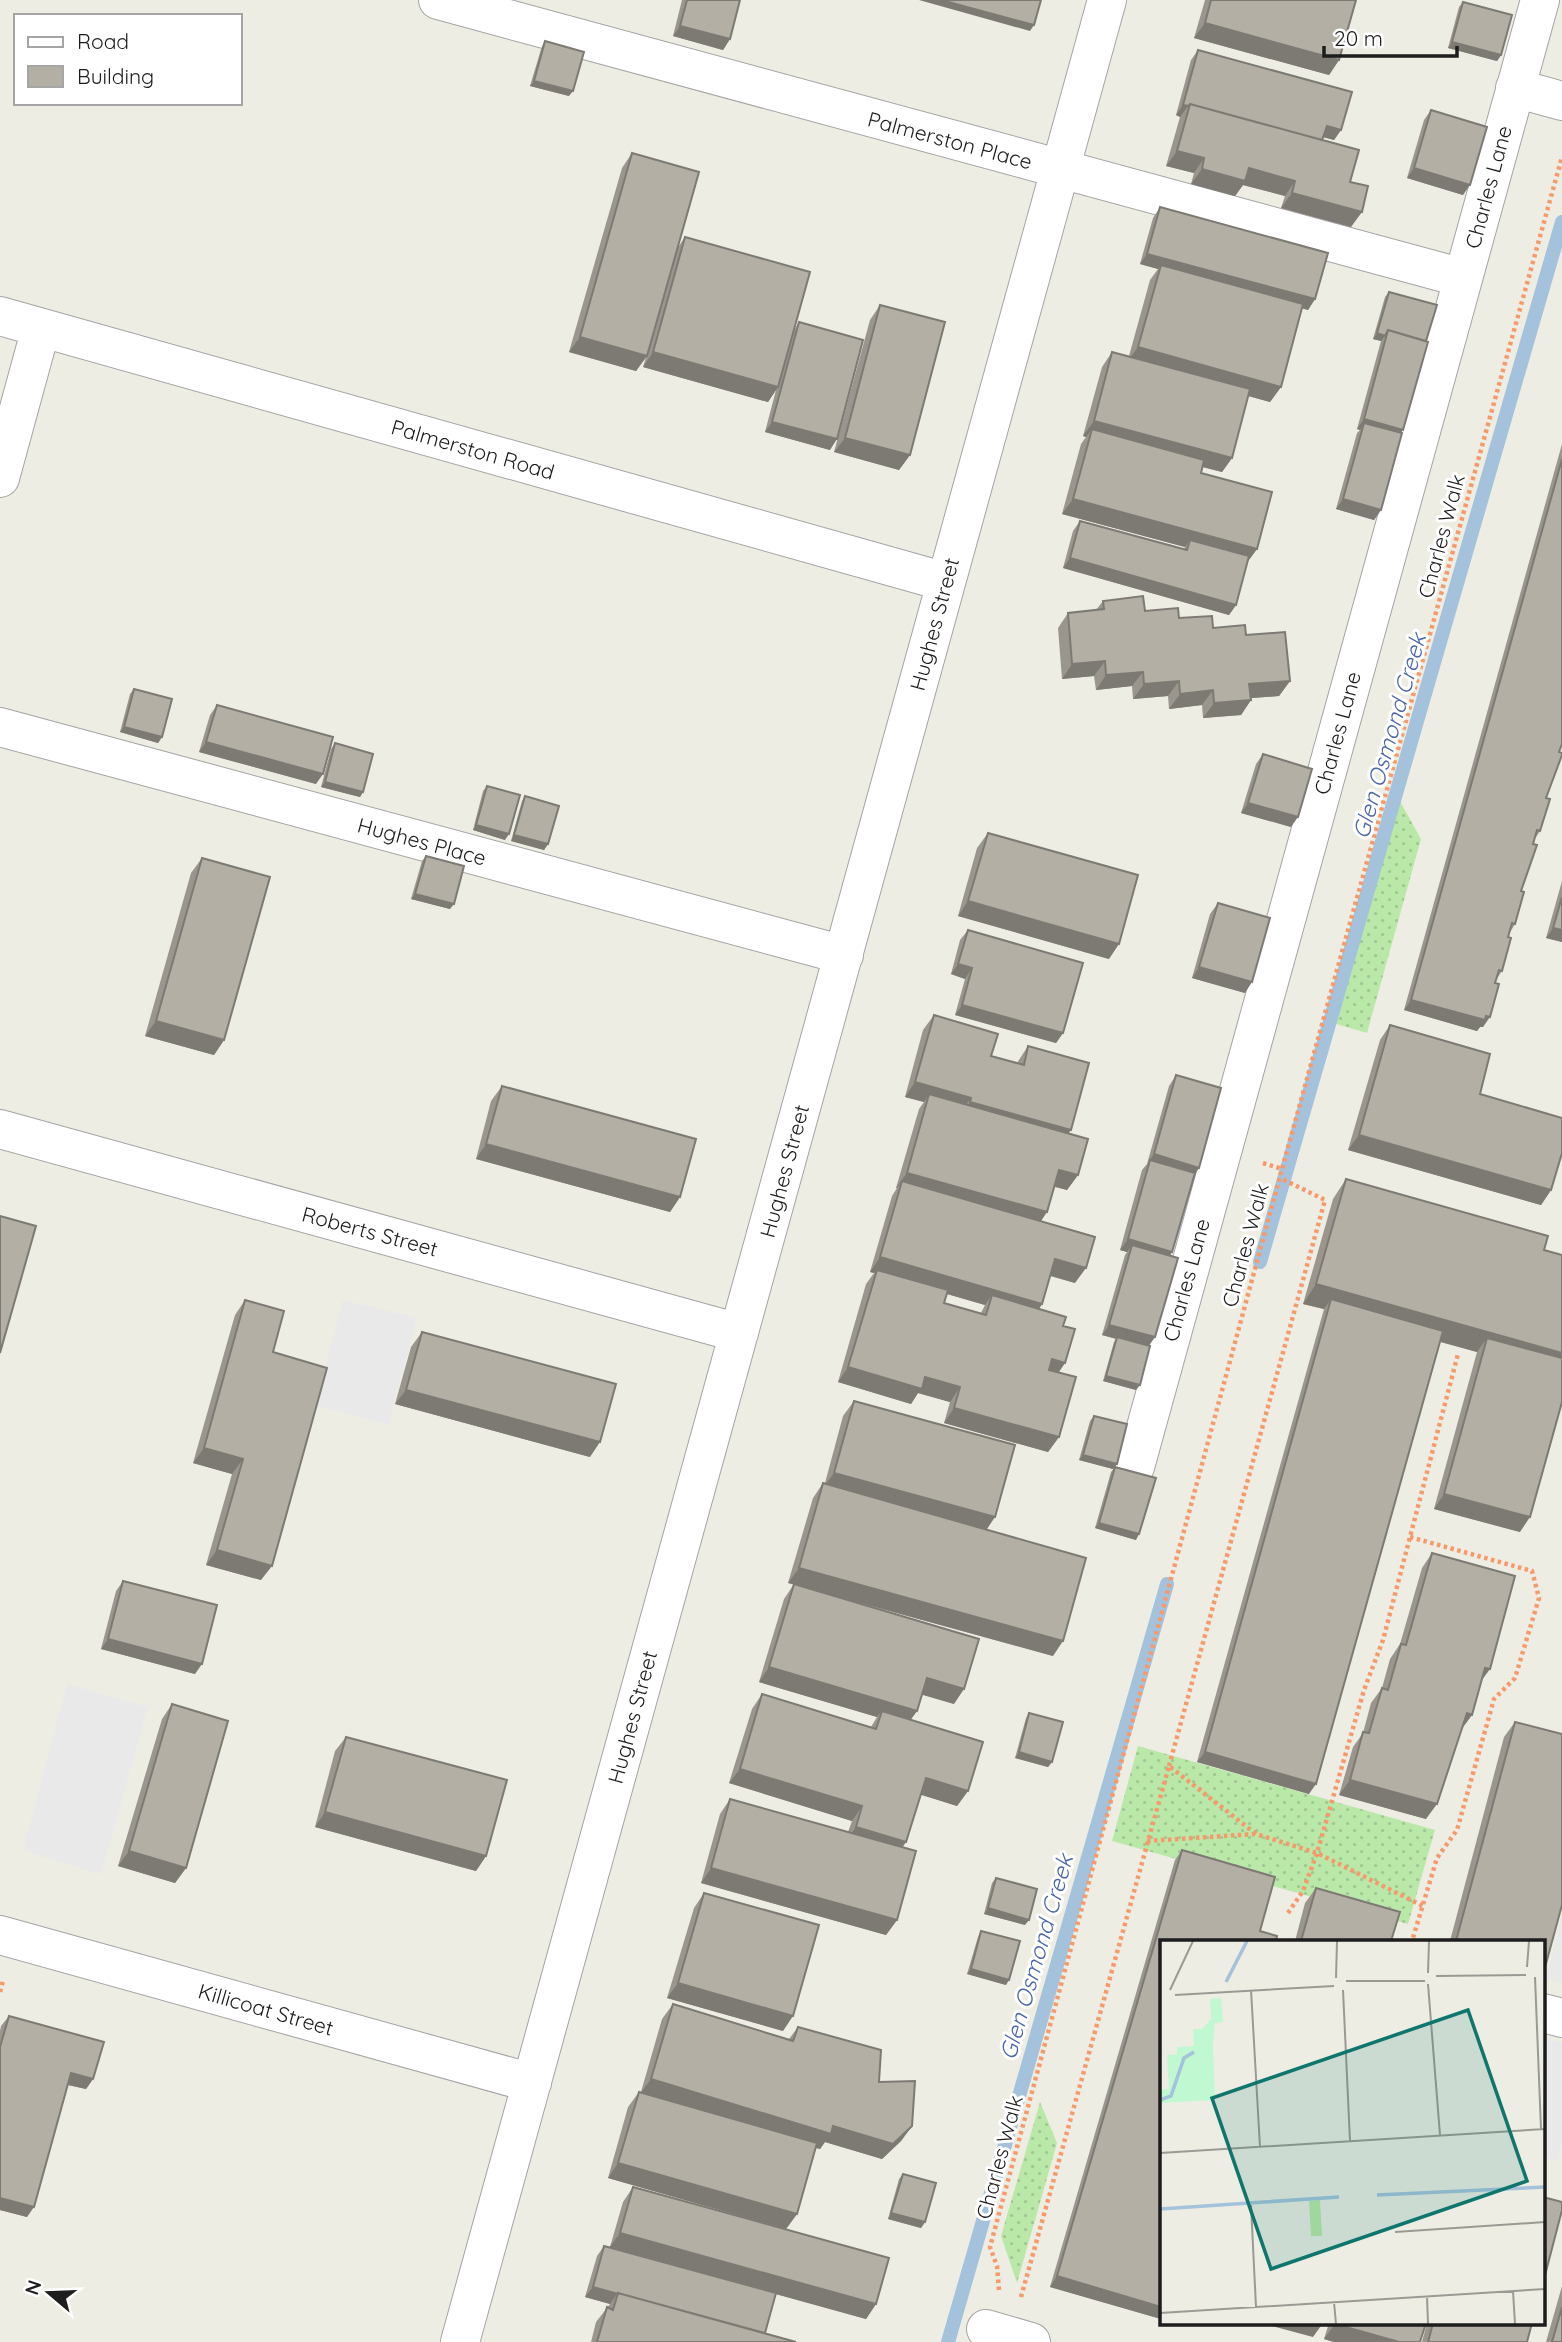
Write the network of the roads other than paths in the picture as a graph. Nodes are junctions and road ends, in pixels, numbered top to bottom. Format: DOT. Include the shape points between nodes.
graph roads {
  1 [pos="438,0"];
  2 [pos="1107,0"];
  3 [pos="1540,0"];
  4 [pos="1515,88"];
  5 [pos="1562,101"];
  6 [pos="1060,170"];
  7 [pos="1463,278"];
  8 [pos="0,316"];
  9 [pos="41,328"];
  10 [pos="0,478"];
  11 [pos="946,582"];
  12 [pos="0,727"];
  13 [pos="844,955"];
  14 [pos="0,1129"];
  15 [pos="739,1333"];
  16 [pos="1135,1466"];
  17 [pos="0,1935"];
  18 [pos="1544,2013"];
  19 [pos="1562,2018"];
  20 [pos="532,2083"];
  21 [pos="986,2329"];
  22 [pos="460,2342"];
  23 [pos="1031,2342"];
  1 -- 6 [label="street, Palmerston Place"];
  2 -- 6 [label="street, Hughes Street"];
  3 -- 4 [label="street, Charles Lane"];
  4 -- 5 [label="street"];
  4 -- 7 [label="street, Charles Lane"];
  6 -- 7 [label="street, Palmerston Place"];
  6 -- 11 [label="street, Hughes Street"];
  7 -- 16 [label="street, Charles Lane"];
  8 -- 9 [label="street, Palmerston Road"];
  9 -- 10 [label="street"];
  9 -- 11 [label="street, Palmerston Road"];
  11 -- 13 [label="street, Hughes Street"];
  12 -- 13 [label="street, Hughes Place"];
  13 -- 15 [label="street, Hughes Street"];
  14 -- 15 [label="street, Roberts Street"];
  15 -- 20 [label="street, Hughes Street"];
  17 -- 20 [label="street, Killicoat Street"];
  18 -- 19 [label="street"];
  20 -- 22 [label="street, Hughes Street"];
  21 -- 23 [label="street"];
}
